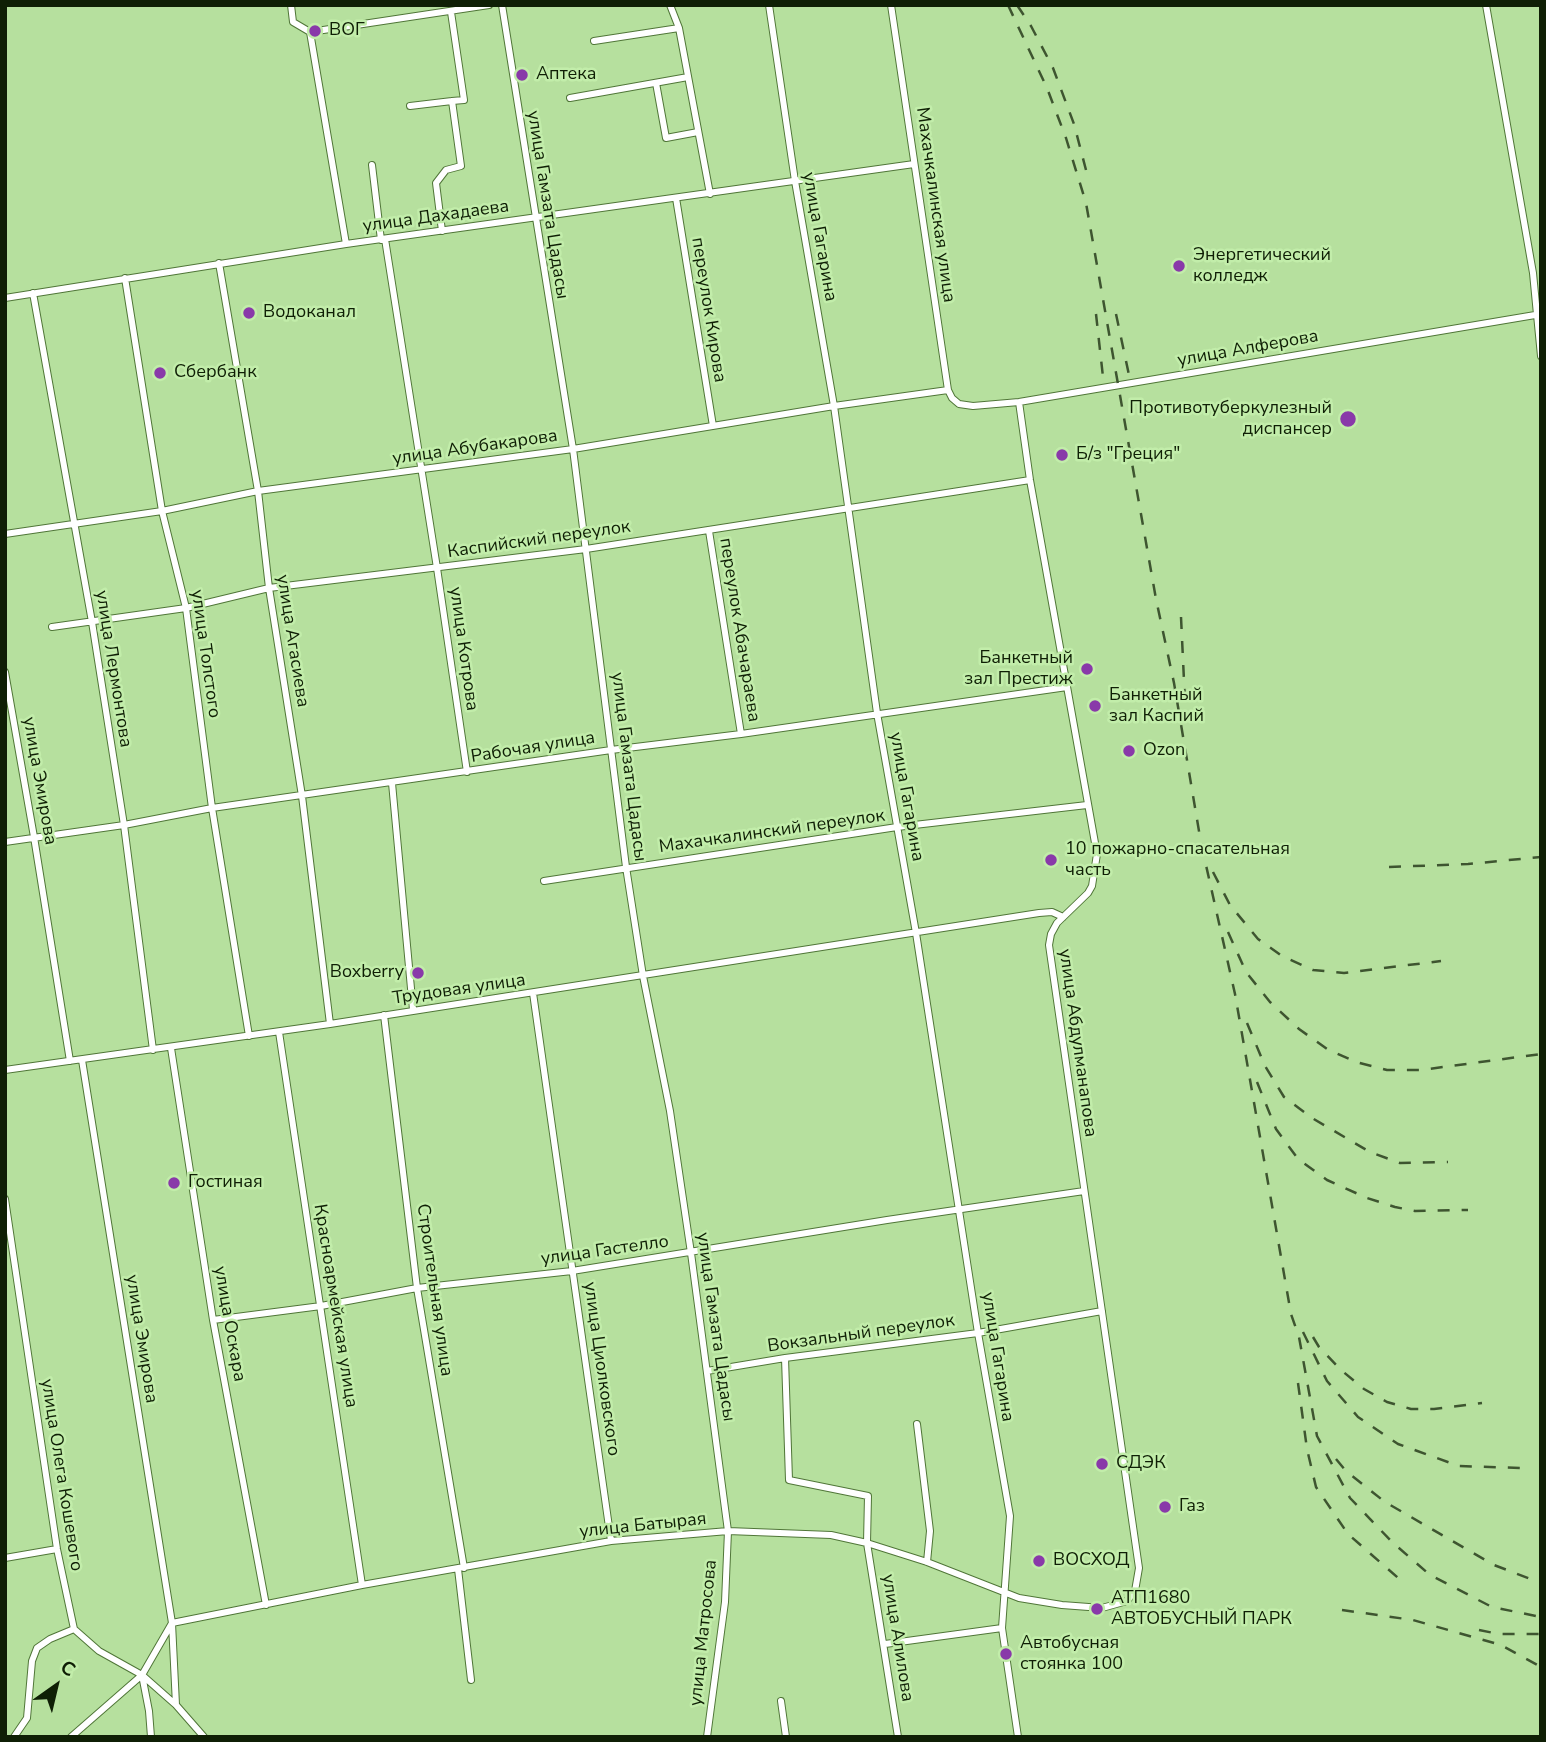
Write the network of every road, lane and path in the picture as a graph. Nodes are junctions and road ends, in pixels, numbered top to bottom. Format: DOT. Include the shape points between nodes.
graph roads {
  1 [pos="291,5"];
  2 [pos="489,5"];
  3 [pos="502,5"];
  4 [pos="670,5"];
  5 [pos="769,5"];
  6 [pos="891,5"];
  7 [pos="1486,5"];
  8 [pos="451,12"];
  9 [pos="679,28"];
  10 [pos="310,32"];
  11 [pos="594,41"];
  12 [pos="688,77"];
  13 [pos="656,83"];
  14 [pos="570,98"];
  15 [pos="452,101"];
  16 [pos="410,106"];
  17 [pos="698,132"];
  18 [pos="914,164"];
  19 [pos="372,165"];
  20 [pos="795,181"];
  21 [pos="710,194"];
  22 [pos="676,198"];
  23 [pos="534,217"];
  24 [pos="442,231"];
  25 [pos="383,239"];
  26 [pos="346,244"];
  27 [pos="219,263"];
  28 [pos="125,278"];
  29 [pos="33,293"];
  30 [pos="5,298"];
  31 [pos="1539,315"];
  32 [pos="1541,356"];
  33 [pos="948,390"];
  34 [pos="1019,402"];
  35 [pos="959,404"];
  36 [pos="834,406"];
  37 [pos="713,426"];
  38 [pos="573,449"];
  39 [pos="420,470"];
  40 [pos="1030,480"];
  41 [pos="258,491"];
  42 [pos="848,509"];
  43 [pos="162,511"];
  44 [pos="73,524"];
  45 [pos="709,531"];
  46 [pos="5,534"];
  47 [pos="586,549"];
  48 [pos="438,568"];
  49 [pos="269,588"];
  50 [pos="186,608"];
  51 [pos="92,622"];
  52 [pos="52,627"];
  53 [pos="5,672"];
  54 [pos="1067,687"];
  55 [pos="877,713"];
  56 [pos="741,734"];
  57 [pos="611,750"];
  58 [pos="467,772"];
  59 [pos="392,783"];
  60 [pos="302,796"];
  61 [pos="1087,805"];
  62 [pos="212,808"];
  63 [pos="124,825"];
  64 [pos="897,827"];
  65 [pos="34,837"];
  66 [pos="5,842"];
  67 [pos="626,867"];
  68 [pos="544,881"];
  69 [pos="1063,917"];
  70 [pos="916,933"];
  71 [pos="643,976"];
  72 [pos="533,993"];
  73 [pos="413,1010"];
  74 [pos="384,1015"];
  75 [pos="330,1024"];
  76 [pos="279,1032"];
  77 [pos="249,1036"];
  78 [pos="171,1048"];
  79 [pos="153,1050"];
  80 [pos="82,1060"];
  81 [pos="69,1061"];
  82 [pos="5,1070"];
  83 [pos="1084,1191"];
  84 [pos="5,1199"];
  85 [pos="960,1209"];
  86 [pos="691,1253"];
  87 [pos="572,1271"];
  88 [pos="418,1288"];
  89 [pos="321,1306"];
  90 [pos="1102,1311"];
  91 [pos="213,1320"];
  92 [pos="978,1333"];
  93 [pos="785,1358"];
  94 [pos="707,1371"];
  95 [pos="917,1424"];
  96 [pos="728,1531"];
  97 [pos="611,1541"];
  98 [pos="867,1543"];
  99 [pos="57,1549"];
  100 [pos="5,1558"];
  101 [pos="927,1562"];
  102 [pos="461,1569"];
  103 [pos="1139,1580"];
  104 [pos="362,1585"];
  105 [pos="1004,1593"];
  106 [pos="265,1605"];
  107 [pos="172,1623"];
  108 [pos="1002,1628"];
  109 [pos="74,1629"];
  110 [pos="884,1644"];
  111 [pos="142,1675"];
  112 [pos="471,1680"];
  113 [pos="781,1701"];
  114 [pos="176,1705"];
  115 [pos="14,1737"];
  116 [pos="71,1737"];
  117 [pos="151,1737"];
  118 [pos="204,1737"];
  119 [pos="707,1737"];
  120 [pos="786,1737"];
  121 [pos="898,1737"];
  122 [pos="1018,1737"];
  1 -- 10 [label="street" via="293,22"];
  2 -- 8 [label="street"];
  3 -- 23 [label="street, улица Гамзата Цадасы"];
  4 -- 9 [label="street"];
  5 -- 20 [label="street, улица Гагарина"];
  6 -- 18 [label="street, Махачкалинская улица"];
  7 -- 31 [label="street"];
  8 -- 10 [label="street"];
  8 -- 15 [label="street" via="464,100"];
  9 -- 11 [label="street"];
  9 -- 12 [label="street"];
  10 -- 26 [label="street"];
  12 -- 13 [label="street"];
  12 -- 17 [label="street"];
  13 -- 14 [label="street"];
  13 -- 17 [label="street" via="666,138"];
  15 -- 16 [label="street"];
  15 -- 24 [label="street" via="461,166 446,170 436,183"];
  17 -- 21 [label="street"];
  18 -- 20 [label="street, улица Дахадаева"];
  18 -- 33 [label="street, Махачкалинская улица"];
  19 -- 25 [label="street, улица Котрова"];
  20 -- 21 [label="street, улица Дахадаева"];
  20 -- 36 [label="street, улица Гагарина"];
  21 -- 22 [label="street, улица Дахадаева"];
  22 -- 23 [label="street, улица Дахадаева"];
  22 -- 37 [label="street, переулок Кирова"];
  23 -- 24 [label="street, улица Дахадаева"];
  23 -- 38 [label="street, улица Гамзата Цадасы"];
  24 -- 25 [label="street, улица Дахадаева"];
  25 -- 26 [label="street, улица Дахадаева"];
  25 -- 39 [label="street, улица Котрова"];
  26 -- 27 [label="street, улица Дахадаева"];
  27 -- 28 [label="street, улица Дахадаева"];
  27 -- 41 [label="street, улица Агасиева"];
  28 -- 29 [label="street, улица Дахадаева"];
  28 -- 43 [label="street, улица Толстого"];
  29 -- 30 [label="street, улица Дахадаева"];
  29 -- 44 [label="street, улица Лермонтова"];
  31 -- 32 [label="street"];
  31 -- 34 [label="street, улица Алферова"];
  33 -- 35 [label="street, Махачкалинская улица"];
  33 -- 36 [label="street, улица Абубакарова"];
  34 -- 35 [label="street, улица Алферова"];
  34 -- 40 [label="street, улица Абдулманапова"];
  36 -- 37 [label="street, улица Абубакарова"];
  36 -- 42 [label="street, улица Гагарина"];
  37 -- 38 [label="street, улица Абубакарова"];
  38 -- 39 [label="street, улица Абубакарова"];
  38 -- 47 [label="street, улица Гамзата Цадасы"];
  39 -- 41 [label="street, улица Абубакарова"];
  39 -- 48 [label="street, улица Котрова"];
  40 -- 42 [label="street, Каспийский переулок"];
  40 -- 54 [label="street, улица Абдулманапова"];
  41 -- 43 [label="street, улица Абубакарова"];
  41 -- 49 [label="street, улица Агасиева"];
  42 -- 45 [label="street, Каспийский переулок"];
  42 -- 55 [label="street, улица Гагарина"];
  43 -- 44 [label="street, улица Абубакарова"];
  43 -- 50 [label="street, улица Толстого"];
  44 -- 46 [label="street, улица Абубакарова"];
  44 -- 51 [label="street, улица Лермонтова"];
  45 -- 47 [label="street, Каспийский переулок"];
  45 -- 56 [label="street, переулок Абачараева"];
  47 -- 48 [label="street, Каспийский переулок"];
  47 -- 57 [label="street, улица Гамзата Цадасы"];
  48 -- 49 [label="street, Каспийский переулок"];
  48 -- 58 [label="street, улица Котрова"];
  49 -- 50 [label="street, Каспийский переулок"];
  49 -- 60 [label="street, улица Агасиева"];
  50 -- 51 [label="street, Каспийский переулок"];
  50 -- 62 [label="street, улица Толстого"];
  51 -- 52 [label="street, Каспийский переулок"];
  51 -- 63 [label="street, улица Лермонтова"];
  53 -- 65 [label="street, улица Эмирова"];
  54 -- 55 [label="street, Рабочая улица"];
  54 -- 61 [label="street, улица Абдулманапова"];
  55 -- 56 [label="street, Рабочая улица"];
  55 -- 64 [label="street, улица Гагарина"];
  56 -- 57 [label="street, Рабочая улица"];
  57 -- 58 [label="street, Рабочая улица"];
  57 -- 67 [label="street, улица Гамзата Цадасы"];
  58 -- 59 [label="street, Рабочая улица"];
  59 -- 60 [label="street, Рабочая улица"];
  59 -- 73 [label="street"];
  60 -- 62 [label="street, Рабочая улица"];
  60 -- 75 [label="street, улица Агасиева"];
  61 -- 64 [label="street, Махачкалинский переулок"];
  61 -- 69 [label="street, улица Абдулманапова" via="1097,854 1092,886"];
  62 -- 63 [label="street, Рабочая улица"];
  62 -- 77 [label="street, улица Толстого"];
  63 -- 65 [label="street, Рабочая улица"];
  63 -- 79 [label="street, улица Лермонтова"];
  64 -- 67 [label="street, Махачкалинский переулок"];
  64 -- 70 [label="street, улица Гагарина"];
  65 -- 66 [label="street, Рабочая улица"];
  65 -- 81 [label="street, улица Эмирова"];
  67 -- 68 [label="street, Махачкалинский переулок"];
  67 -- 71 [label="street, улица Гамзата Цадасы"];
  69 -- 70 [label="street, Трудовая улица" via="1039,913"];
  69 -- 83 [label="street, улица Абдулманапова" via="1051,934 1050,959"];
  70 -- 71 [label="street, Трудовая улица"];
  70 -- 85 [label="street, улица Гагарина"];
  71 -- 72 [label="street, Трудовая улица"];
  71 -- 86 [label="street, улица Гамзата Цадасы" via="670,1111"];
  72 -- 73 [label="street, Трудовая улица"];
  72 -- 87 [label="street, улица Циолковского"];
  73 -- 74 [label="street, Трудовая улица"];
  74 -- 75 [label="street, Трудовая улица"];
  74 -- 88 [label="street, Строительная улица"];
  75 -- 76 [label="street, Трудовая улица"];
  76 -- 77 [label="street, Трудовая улица"];
  76 -- 89 [label="street, Красноармейская улица"];
  77 -- 78 [label="street, Трудовая улица"];
  78 -- 79 [label="street, Трудовая улица"];
  78 -- 91 [label="street, улица Оскара"];
  79 -- 80 [label="street, Трудовая улица"];
  80 -- 81 [label="street, Трудовая улица"];
  80 -- 107 [label="street, улица Эмирова"];
  81 -- 82 [label="street, Трудовая улица"];
  83 -- 85 [label="street, улица Гастелло"];
  83 -- 90 [label="street, улица Абдулманапова"];
  84 -- 99 [label="street, улица Олега Кошевого"];
  85 -- 86 [label="street, улица Гастелло"];
  85 -- 92 [label="street, улица Гагарина"];
  86 -- 87 [label="street, улица Гастелло"];
  86 -- 94 [label="street, улица Гамзата Цадасы"];
  87 -- 88 [label="street, улица Гастелло"];
  87 -- 97 [label="street, улица Циолковского"];
  88 -- 89 [label="street, улица Гастелло"];
  88 -- 102 [label="street, Строительная улица"];
  89 -- 91 [label="street, улица Гастелло"];
  89 -- 104 [label="street, Красноармейская улица"];
  90 -- 92 [label="street, Вокзальный переулок"];
  90 -- 103 [label="street, улица Абдулманапова"];
  91 -- 106 [label="street, улица Оскара"];
  92 -- 93 [label="street, Вокзальный переулок"];
  92 -- 105 [label="street, улица Гагарина" via="1010,1516"];
  93 -- 94 [label="street, Вокзальный переулок"];
  93 -- 98 [label="street, улица Алилова" via="789,1480 868,1496"];
  94 -- 96 [label="street, улица Гамзата Цадасы"];
  95 -- 101 [label="street" via="930,1531"];
  96 -- 97 [label="street, улица Батырая"];
  96 -- 98 [label="street, улица Батырая" via="831,1535"];
  96 -- 119 [label="street, улица Матросова"];
  97 -- 102 [label="street, улица Батырая"];
  98 -- 101 [label="street, улица Батырая"];
  98 -- 110 [label="street, улица Алилова"];
  99 -- 100 [label="street"];
  99 -- 109 [label="street, улица Олега Кошевого"];
  101 -- 105 [label="street, улица Батырая"];
  102 -- 104 [label="street, улица Батырая"];
  102 -- 112 [label="street, Строительная улица"];
  103 -- 105 [label="street, улица Батырая" via="1127,1601 1102,1608"];
  104 -- 106 [label="street, улица Батырая"];
  105 -- 108 [label="street, улица Гагарина"];
  106 -- 107 [label="street, улица Батырая"];
  107 -- 111 [label="street"];
  107 -- 114 [label="street, улица Эмирова"];
  108 -- 110 [label="street"];
  108 -- 122 [label="street, улица Гагарина"];
  109 -- 111 [label="street" via="99,1651"];
  109 -- 115 [label="street" via="37,1648 27,1718"];
  110 -- 121 [label="street, улица Алилова"];
  111 -- 114 [label="street"];
  111 -- 116 [label="street"];
  111 -- 117 [label="street"];
  113 -- 120 [label="street"];
  114 -- 118 [label="street"];
}
